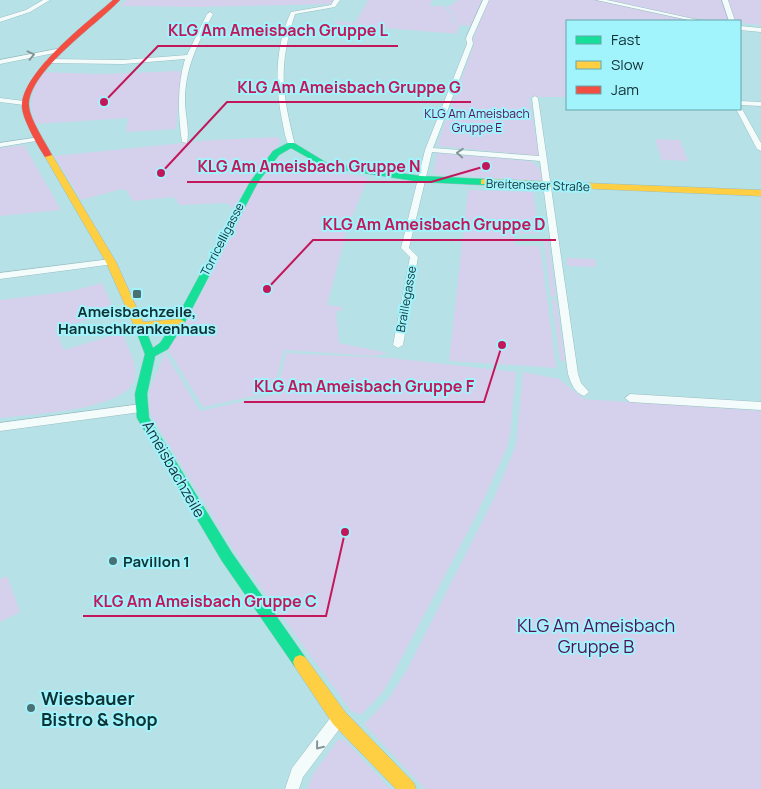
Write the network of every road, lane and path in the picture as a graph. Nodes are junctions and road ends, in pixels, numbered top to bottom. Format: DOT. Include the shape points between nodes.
graph roads {
  1 [pos="47,0"];
  2 [pos="117,0"];
  3 [pos="337,0"];
  4 [pos="486,0"];
  5 [pos="598,0"];
  6 [pos="725,0"];
  7 [pos="210,14"];
  8 [pos="0,20"];
  9 [pos="695,20"];
  10 [pos="732,20"];
  11 [pos="741,28"];
  12 [pos="761,30"];
  13 [pos="62,50"];
  14 [pos="189,57"];
  15 [pos="48,61"];
  16 [pos="0,62"];
  17 [pos="535,98"];
  18 [pos="0,100"];
  19 [pos="24,103"];
  20 [pos="741,103"];
  21 [pos="761,104"];
  22 [pos="740,110"];
  23 [pos="40,139"];
  24 [pos="185,142"];
  25 [pos="0,145"];
  26 [pos="291,145"];
  27 [pos="761,149"];
  28 [pos="429,150"];
  29 [pos="544,159"];
  30 [pos="421,179"];
  31 [pos="546,186"];
  32 [pos="761,193"];
  33 [pos="111,262"];
  34 [pos="0,276"];
  35 [pos="180,322"];
  36 [pos="140,326"];
  37 [pos="398,346"];
  38 [pos="150,354"];
  39 [pos="584,392"];
  40 [pos="630,398"];
  41 [pos="761,406"];
  42 [pos="141,408"];
  43 [pos="0,427"];
  44 [pos="340,718"];
  45 [pos="292,789"];
  46 [pos="408,789"];
  1 -- 8 [label="street" via="28,11"];
  2 -- 13 [label="street"];
  3 -- 26 [label="street" via="334,5 293,13 284,39 279,59 280,88"];
  4 -- 28 [label="street, Braillegasse"];
  5 -- 9 [label="street"];
  6 -- 10 [label="street"];
  7 -- 14 [label="street"];
  11 -- 12 [label="street"];
  13 -- 15 [label="street"];
  16 -- 13 [label="street, one-way"];
  14 -- 15 [label="street" via="123,62"];
  14 -- 24 [label="street" via="182,98"];
  15 -- 19 [label="street" via="32,81"];
  17 -- 29 [label="street"];
  18 -- 19 [label="street"];
  19 -- 23 [label="street"];
  20 -- 21 [label="street"];
  22 -- 27 [label="street"];
  23 -- 25 [label="street"];
  23 -- 33 [label="street"];
  26 -- 30 [label="street, Breitenseer Straße" via="325,164"];
  26 -- 35 [label="street, Torricelligasse" via="276,153 246,194"];
  29 -- 28 [label="street, one-way"];
  28 -- 30 [label="street, Braillegasse"];
  29 -- 31 [label="street"];
  30 -- 31 [label="street, Breitenseer Straße"];
  30 -- 37 [label="street, Braillegasse" via="405,248 414,257"];
  31 -- 32 [label="street, Breitenseer Straße"];
  31 -- 39 [label="street" via="573,374"];
  33 -- 34 [label="street"];
  33 -- 36 [label="street"];
  35 -- 36 [label="street"];
  35 -- 38 [label="street, Torricelligasse" via="164,346"];
  36 -- 38 [label="street"];
  38 -- 42 [label="street, Ameisbachzeile"];
  40 -- 41 [label="street"];
  42 -- 43 [label="street"];
  42 -- 44 [label="street, Ameisbachzeile" via="156,442 227,557"];
  44 -- 45 [label="street, one-way" via="297,773"];
  44 -- 46 [label="street, Ameisbachzeile"];
}
